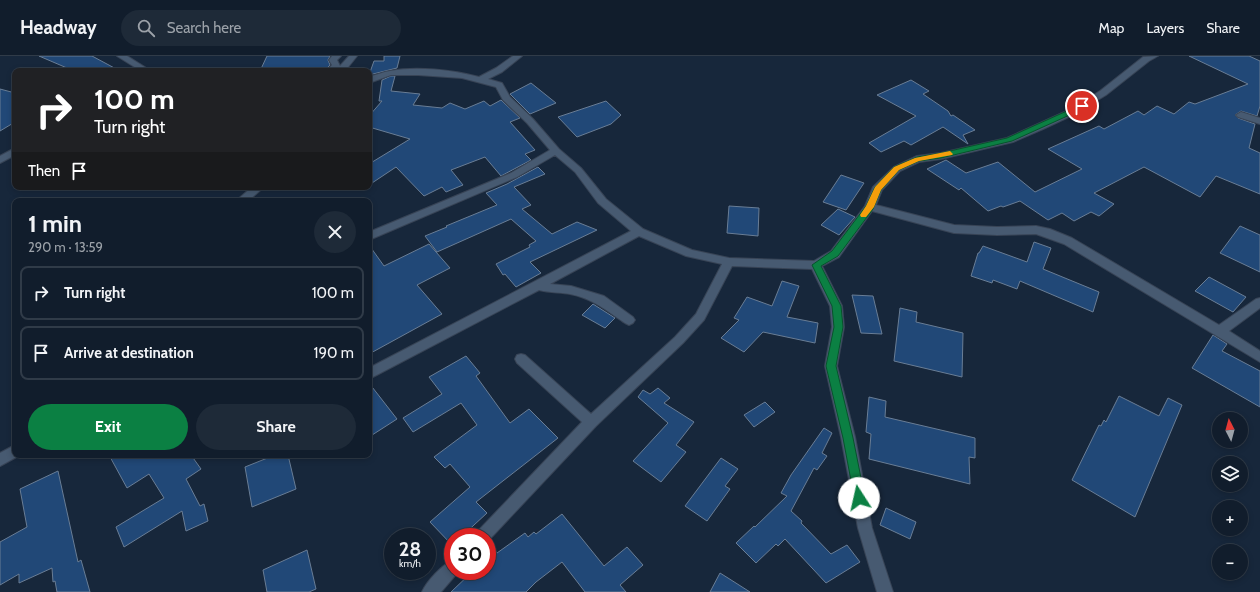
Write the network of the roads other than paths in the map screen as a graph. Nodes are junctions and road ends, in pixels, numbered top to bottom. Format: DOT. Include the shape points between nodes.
graph roads {
  1 [pos="121,56"];
  2 [pos="337,56"];
  3 [pos="353,56"];
  4 [pos="518,56"];
  5 [pos="1154,56"];
  6 [pos="142,68"];
  7 [pos="334,68"];
  8 [pos="343,68"];
  9 [pos="372,80"];
  10 [pos="480,80"];
  11 [pos="1241,115"];
  12 [pos="1260,121"];
  13 [pos="556,151"];
  14 [pos="12,153"];
  15 [pos="0,160"];
  16 [pos="255,190"];
  17 [pos="245,198"];
  18 [pos="870,207"];
  19 [pos="639,232"];
  20 [pos="372,235"];
  21 [pos="729,262"];
  22 [pos="816,265"];
  23 [pos="538,285"];
  24 [pos="1260,302"];
  25 [pos="628,320"];
  26 [pos="1224,328"];
  27 [pos="1260,357"];
  28 [pos="521,360"];
  29 [pos="372,372"];
  30 [pos="591,422"];
  31 [pos="12,453"];
  32 [pos="0,460"];
  33 [pos="491,528"];
  34 [pos="444,577"];
  35 [pos="430,592"];
  36 [pos="885,592"];
  1 -- 6 [label="street"];
  2 -- 7 [label="street" via="333,60 336,66"];
  3 -- 8 [label="street"];
  4 -- 10 [label="street"];
  5 -- 18 [label="street" via="1146,59 1103,93 1072,112 1034,130 1010,140 917,159 897,169 877,189"];
  9 -- 10 [label="street" via="390,73 418,72 462,75"];
  10 -- 13 [label="street" via="499,85 506,98"];
  11 -- 12 [label="street"];
  13 -- 19 [label="street" via="578,170 602,201"];
  13 -- 20 [label="street" via="514,175"];
  14 -- 15 [label="street"];
  16 -- 17 [label="street"];
  18 -- 22 [label="street" via="835,254"];
  18 -- 26 [label="street" via="954,228 1046,232 1068,241"];
  19 -- 21 [label="street" via="690,253"];
  19 -- 23 [label="street"];
  21 -- 22 [label="street"];
  21 -- 30 [label="street" via="700,317"];
  22 -- 36 [label="street" via="836,306 838,327 831,366 865,528"];
  23 -- 25 [label="street" via="571,290 600,299"];
  23 -- 29 [label="street"];
  24 -- 26 [label="street"];
  26 -- 27 [label="street" via="1232,338"];
  28 -- 30 [label="street"];
  30 -- 33 [label="street"];
  31 -- 32 [label="street"];
  34 -- 35 [label="street"];
}
